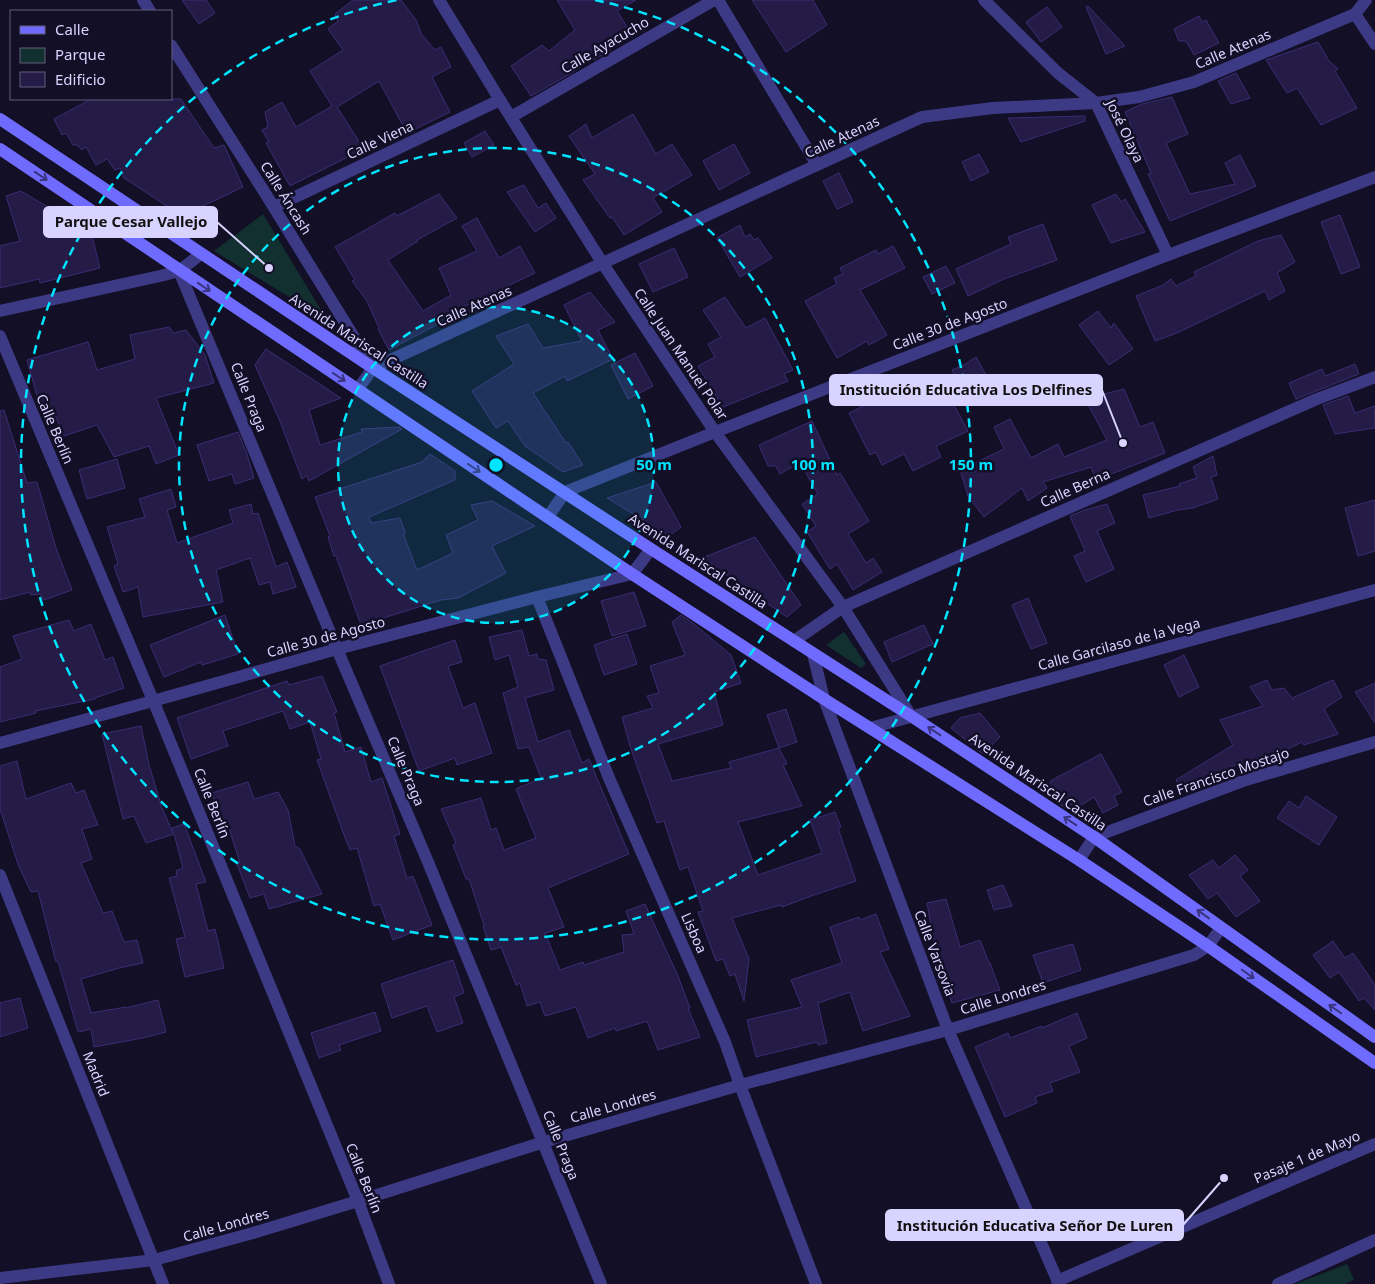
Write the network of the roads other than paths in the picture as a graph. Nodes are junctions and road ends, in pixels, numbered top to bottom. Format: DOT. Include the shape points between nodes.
graph roads {
  1 [pos="439,0"];
  2 [pos="716,0"];
  3 [pos="984,0"];
  4 [pos="1366,0"];
  5 [pos="1356,14"];
  6 [pos="1375,44"];
  7 [pos="172,47"];
  8 [pos="500,100"];
  9 [pos="1096,103"];
  10 [pos="510,117"];
  11 [pos="0,119"];
  12 [pos="0,149"];
  13 [pos="817,165"];
  14 [pos="1375,177"];
  15 [pos="274,208"];
  16 [pos="201,254"];
  17 [pos="1168,255"];
  18 [pos="603,264"];
  19 [pos="179,271"];
  20 [pos="0,311"];
  21 [pos="0,336"];
  22 [pos="373,368"];
  23 [pos="1375,377"];
  24 [pos="358,389"];
  25 [pos="715,432"];
  26 [pos="565,492"];
  27 [pos="548,518"];
  28 [pos="651,549"];
  29 [pos="632,574"];
  30 [pos="1375,590"];
  31 [pos="537,597"];
  32 [pos="843,607"];
  33 [pos="794,641"];
  34 [pos="337,649"];
  35 [pos="814,654"];
  36 [pos="824,699"];
  37 [pos="153,701"];
  38 [pos="911,716"];
  39 [pos="870,728"];
  40 [pos="1375,742"];
  41 [pos="0,743"];
  42 [pos="1094,837"];
  43 [pos="1079,860"];
  44 [pos="0,875"];
  45 [pos="1221,928"];
  46 [pos="1208,946"];
  47 [pos="948,1030"];
  48 [pos="1375,1037"];
  49 [pos="1375,1063"];
  50 [pos="740,1085"];
  51 [pos="544,1142"];
  52 [pos="1375,1144"];
  53 [pos="358,1201"];
  54 [pos="1375,1240"];
  55 [pos="154,1260"];
  56 [pos="0,1278"];
  57 [pos="1058,1282"];
  58 [pos="163,1284"];
  59 [pos="389,1284"];
  60 [pos="601,1284"];
  61 [pos="816,1284"];
  62 [pos="1278,1284"];
  1 -- 8 [label="street, Calle Juan Manuel Polar"];
  2 -- 10 [label="street, Calle Ayacucho"];
  2 -- 13 [label="street"];
  3 -- 9 [label="street, José Olaya" via="1058,74"];
  4 -- 5 [label="street"];
  5 -- 6 [label="street"];
  5 -- 9 [label="street, Calle Atenas" via="1194,82 1139,97"];
  7 -- 15 [label="street, Calle Áncash"];
  8 -- 10 [label="street, Calle Juan Manuel Polar"];
  8 -- 15 [label="street, Calle Viena"];
  9 -- 13 [label="street, Calle Atenas" via="993,108 922,117"];
  9 -- 17 [label="street, José Olaya"];
  10 -- 18 [label="street, Calle Juan Manuel Polar"];
  11 -- 16 [label="main road, Avenida Mariscal Castilla"];
  12 -- 19 [label="main road, one-way"];
  13 -- 18 [label="street, Calle Atenas"];
  14 -- 17 [label="street, Calle 30 de Agosto"];
  15 -- 22 [label="street, Calle Áncash"];
  16 -- 19 [label="street"];
  16 -- 22 [label="main road, Avenida Mariscal Castilla"];
  17 -- 25 [label="street, Calle 30 de Agosto"];
  18 -- 22 [label="street, Calle Atenas"];
  18 -- 25 [label="street, Calle Juan Manuel Polar"];
  19 -- 20 [label="street"];
  19 -- 24 [label="main road, one-way"];
  19 -- 34 [label="street, Calle Praga"];
  21 -- 37 [label="street, Calle Berlín"];
  22 -- 24 [label="street"];
  22 -- 26 [label="main road, Avenida Mariscal Castilla"];
  23 -- 32 [label="street, Calle Berna" via="1317,399"];
  24 -- 27 [label="main road, one-way"];
  25 -- 26 [label="street, Calle 30 de Agosto"];
  25 -- 32 [label="street, Calle Juan Manuel Polar"];
  26 -- 27 [label="street"];
  26 -- 28 [label="main road, Avenida Mariscal Castilla"];
  27 -- 29 [label="main road"];
  28 -- 29 [label="street"];
  28 -- 33 [label="main road, Avenida Mariscal Castilla"];
  29 -- 31 [label="street, Calle 30 de Agosto"];
  29 -- 36 [label="main road"];
  30 -- 38 [label="street, Calle Garcilaso de la Vega"];
  31 -- 34 [label="street, Calle 30 de Agosto"];
  31 -- 50 [label="street, Lisboa" via="609,778 726,1042"];
  32 -- 33 [label="street, Calle Berna"];
  32 -- 38 [label="street, Calle Juan Manuel Polar"];
  33 -- 35 [label="main road, Avenida Mariscal Castilla"];
  34 -- 37 [label="street, Calle 30 de Agosto"];
  34 -- 51 [label="street, Calle Praga"];
  35 -- 36 [label="street, Calle Varsovia"];
  35 -- 38 [label="main road, Avenida Mariscal Castilla"];
  36 -- 39 [label="main road"];
  36 -- 47 [label="street, Calle Varsovia"];
  37 -- 41 [label="street, Calle 30 de Agosto"];
  37 -- 53 [label="street, Calle Berlín"];
  38 -- 39 [label="street, Calle Garcilaso de la Vega"];
  42 -- 38 [label="main road, Avenida Mariscal Castilla, one-way"];
  39 -- 43 [label="main road"];
  40 -- 42 [label="street, Calle Francisco Mostajo" via="1246,780"];
  42 -- 43 [label="street"];
  45 -- 42 [label="main road, Avenida Mariscal Castilla, one-way"];
  43 -- 46 [label="main road"];
  44 -- 55 [label="street, Madrid"];
  45 -- 46 [label="street, Calle Londres"];
  48 -- 45 [label="main road, Avenida Mariscal Castilla, one-way"];
  46 -- 47 [label="street, Calle Londres" via="1194,955"];
  46 -- 49 [label="main road, one-way"];
  47 -- 50 [label="street, Calle Londres"];
  47 -- 57 [label="street, Calle Varsovia"];
  50 -- 51 [label="street, Calle Londres"];
  50 -- 61 [label="street, Lisboa"];
  51 -- 53 [label="street, Calle Londres"];
  51 -- 60 [label="street, Calle Praga"];
  52 -- 57 [label="street, Pasaje 1 de Mayo"];
  53 -- 55 [label="street, Calle Londres"];
  53 -- 59 [label="street, Calle Berlín"];
  54 -- 62 [label="street"];
  55 -- 56 [label="street, Calle Londres"];
  55 -- 58 [label="street, Madrid"];
}
